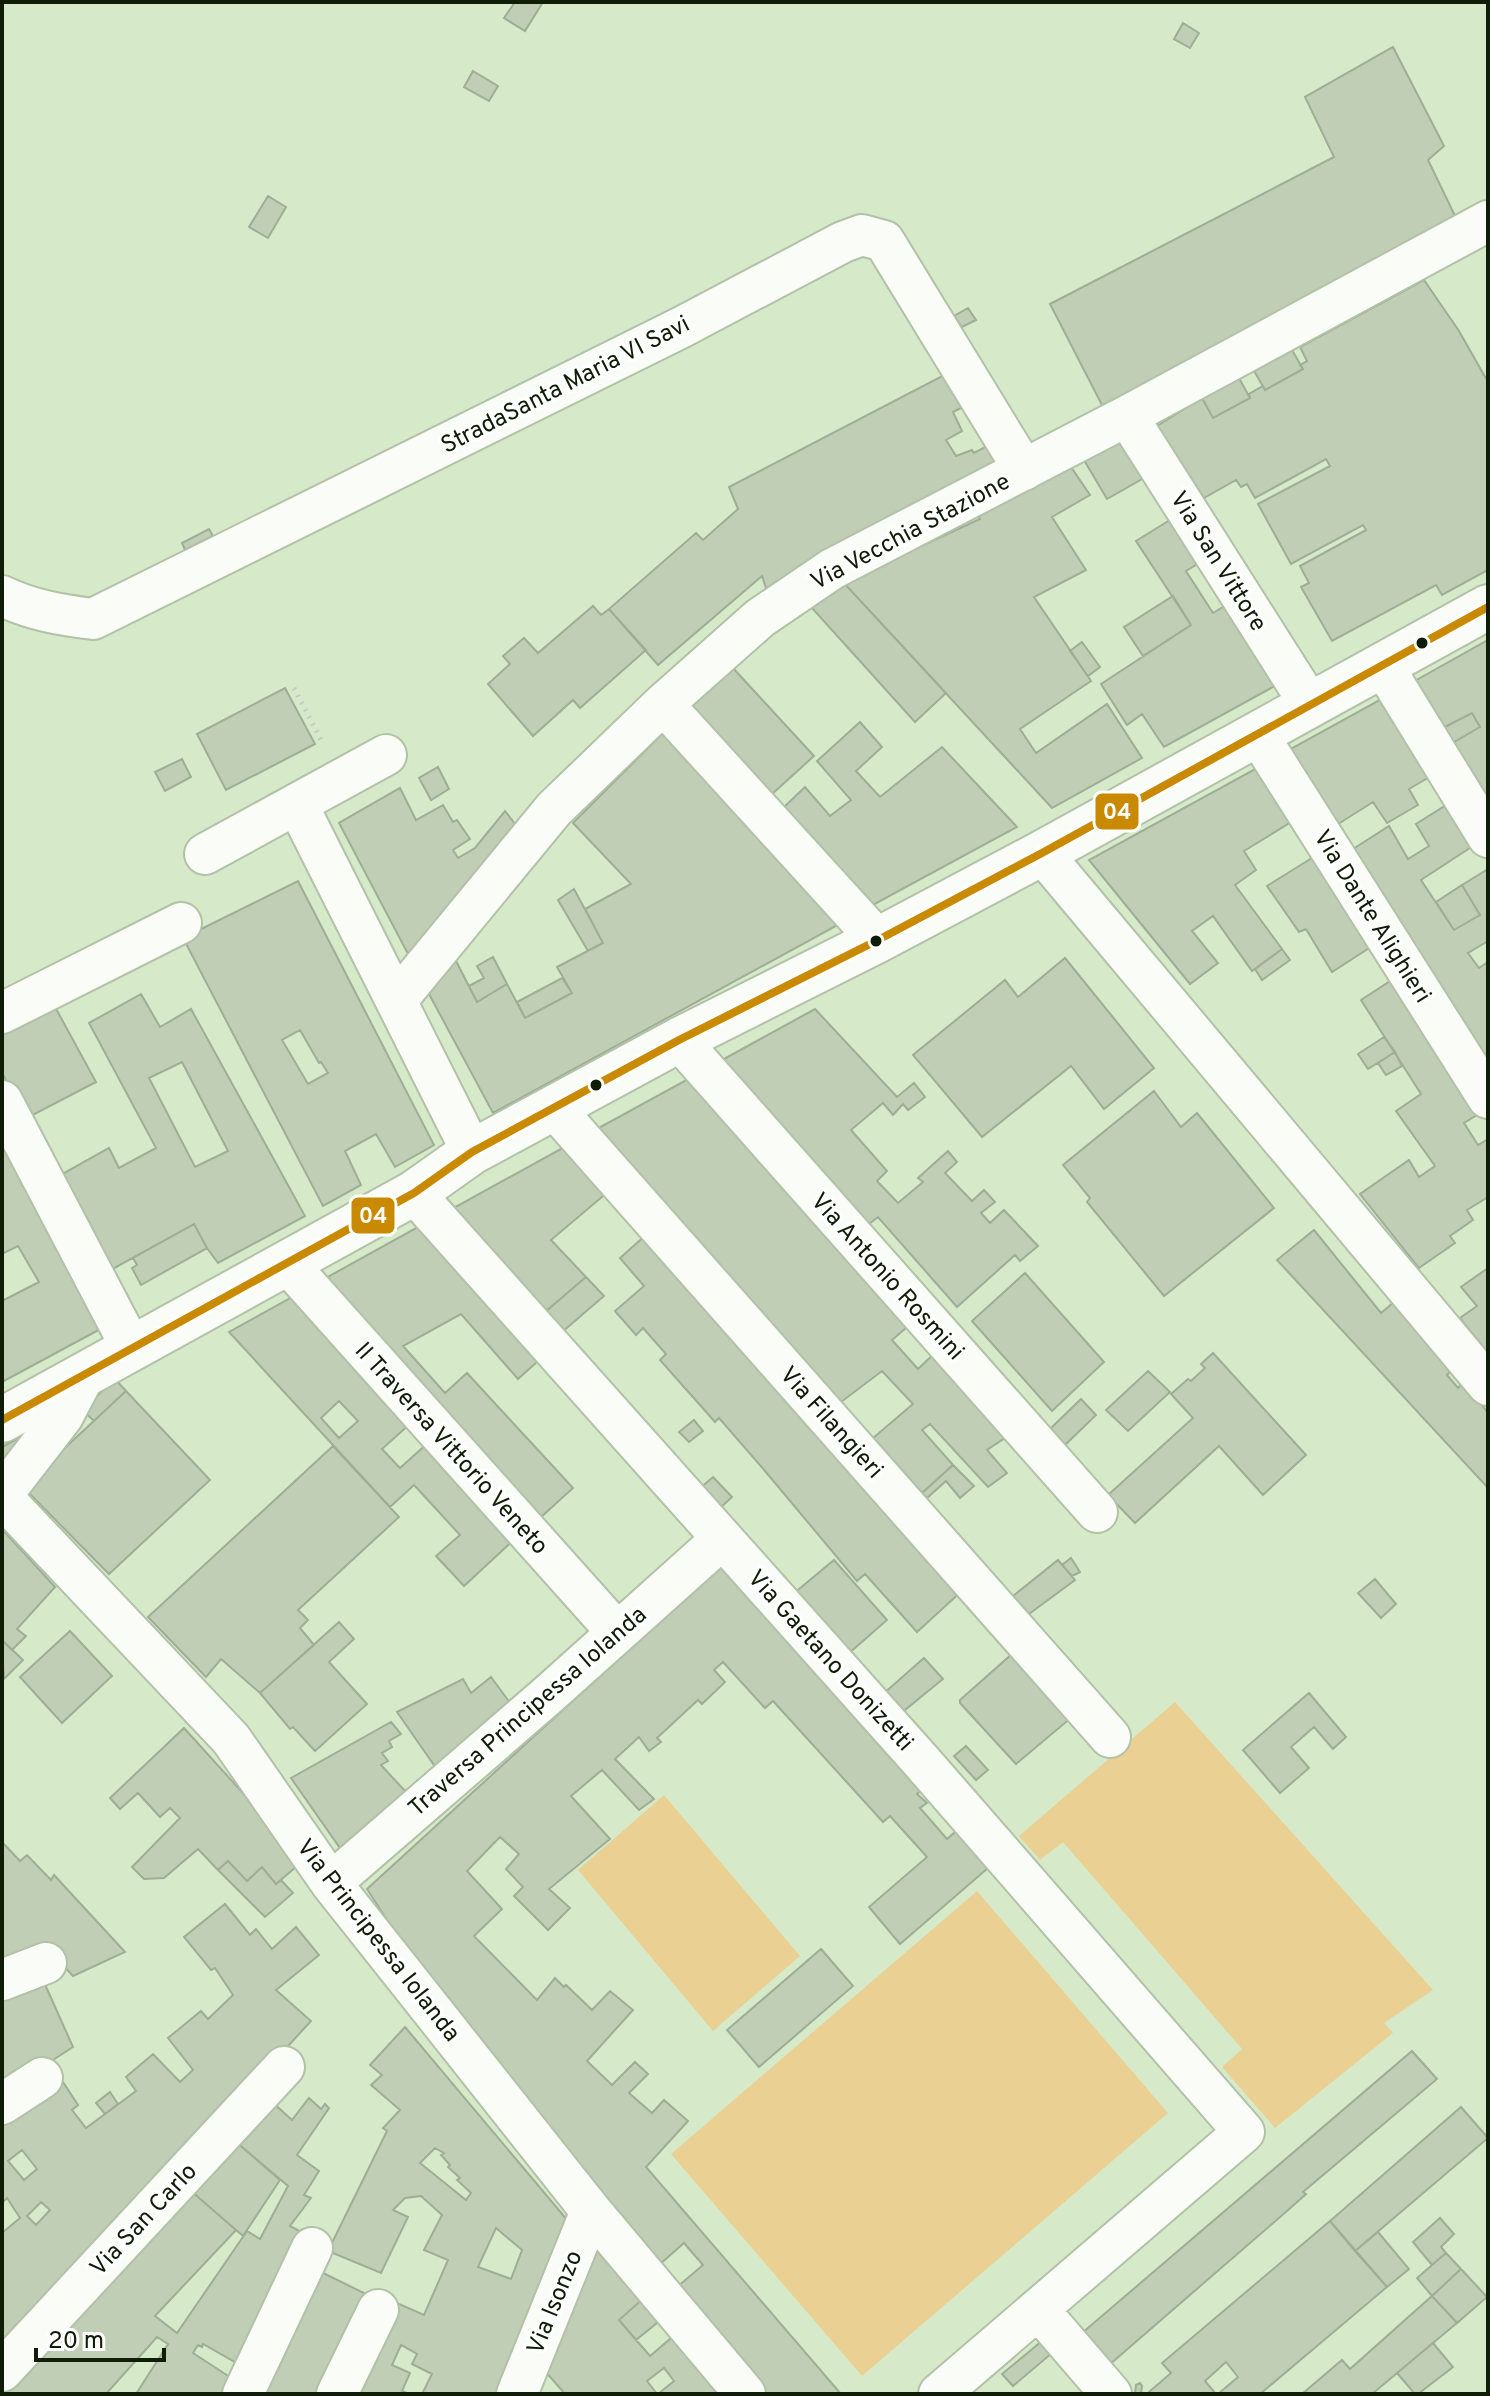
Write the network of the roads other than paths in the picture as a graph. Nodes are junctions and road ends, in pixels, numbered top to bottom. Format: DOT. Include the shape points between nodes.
graph roads {
  1 [pos="1488,221"];
  2 [pos="1127,416"];
  3 [pos="1024,470"];
  4 [pos="2,596"];
  5 [pos="1488,607"];
  6 [pos="1383,666"];
  7 [pos="663,704"];
  8 [pos="1311,706"];
  9 [pos="1258,735"];
  10 [pos="386,755"];
  11 [pos="297,804"];
  12 [pos="1488,837"];
  13 [pos="1042,853"];
  14 [pos="205,854"];
  15 [pos="181,923"];
  16 [pos="878,940"];
  17 [pos="396,1001"];
  18 [pos="2,1013"];
  19 [pos="679,1040"];
  20 [pos="1488,1098"];
  21 [pos="2,1101"];
  22 [pos="554,1108"];
  23 [pos="472,1152"];
  24 [pos="414,1193"];
  25 [pos="287,1263"];
  26 [pos="132,1349"];
  27 [pos="84,1376"];
  28 [pos="1488,1385"];
  29 [pos="2,1420"];
  30 [pos="2,1496"];
  31 [pos="1097,1512"];
  32 [pos="722,1539"];
  33 [pos="617,1632"];
  34 [pos="1110,1737"];
  35 [pos="331,1883"];
  36 [pos="46,1963"];
  37 [pos="2,1980"];
  38 [pos="284,2067"];
  39 [pos="42,2078"];
  40 [pos="2,2104"];
  41 [pos="591,2211"];
  42 [pos="312,2248"];
  43 [pos="1038,2309"];
  44 [pos="378,2310"];
  45 [pos="2,2371"];
  46 [pos="527,2388"];
  47 [pos="243,2394"];
  48 [pos="337,2394"];
  49 [pos="745,2394"];
  50 [pos="939,2394"];
  51 [pos="1111,2394"];
  1 -- 2 [label="street, Via Vecchia Stazione"];
  2 -- 3 [label="street, Via Vecchia Stazione"];
  2 -- 8 [label="street, Via San Vittore"];
  3 -- 4 [label="street, StradaSanta Maria VI Savi" via="884,241 862,235 93,619 23,606"];
  3 -- 7 [label="street, Via Vecchia Stazione" via="832,569 760,618"];
  5 -- 6 [label="street"];
  6 -- 8 [label="street"];
  6 -- 12 [label="street"];
  7 -- 16 [label="street"];
  7 -- 17 [label="street, Via Vecchia Stazione" via="554,809"];
  8 -- 9 [label="street"];
  9 -- 13 [label="street"];
  9 -- 20 [label="street, Via Dante Alighieri"];
  10 -- 11 [label="street"];
  11 -- 14 [label="street"];
  11 -- 17 [label="street"];
  13 -- 16 [label="street"];
  13 -- 28 [label="street"];
  15 -- 18 [label="street"];
  16 -- 19 [label="street"];
  17 -- 23 [label="street"];
  19 -- 22 [label="street"];
  19 -- 31 [label="street, Via Antonio Rosmini"];
  21 -- 26 [label="street"];
  22 -- 23 [label="street"];
  22 -- 34 [label="street, Via Filangieri"];
  23 -- 24 [label="street"];
  24 -- 25 [label="street"];
  24 -- 32 [label="street, Via Gaetano Donizetti"];
  25 -- 26 [label="street"];
  25 -- 33 [label="street, II Traversa Vittorio Veneto"];
  26 -- 27 [label="street"];
  27 -- 29 [label="street"];
  27 -- 30 [label="street, Via Principessa Iolanda" via="63,1416"];
  30 -- 35 [label="street, Via Principessa Iolanda" via="231,1739"];
  32 -- 33 [label="street, Traversa Principessa Iolanda"];
  32 -- 43 [label="street, Via Gaetano Donizetti" via="1244,2132"];
  33 -- 35 [label="street, Traversa Principessa Iolanda"];
  35 -- 41 [label="street, Via Principessa Iolanda"];
  36 -- 37 [label="street"];
  38 -- 45 [label="street, Via San Carlo"];
  39 -- 40 [label="street"];
  41 -- 46 [label="street, Via Isonzo"];
  41 -- 49 [label="street, Via Principessa Iolanda"];
  42 -- 47 [label="street"];
  43 -- 50 [label="street"];
  43 -- 51 [label="street"];
  44 -- 48 [label="street"];
}
